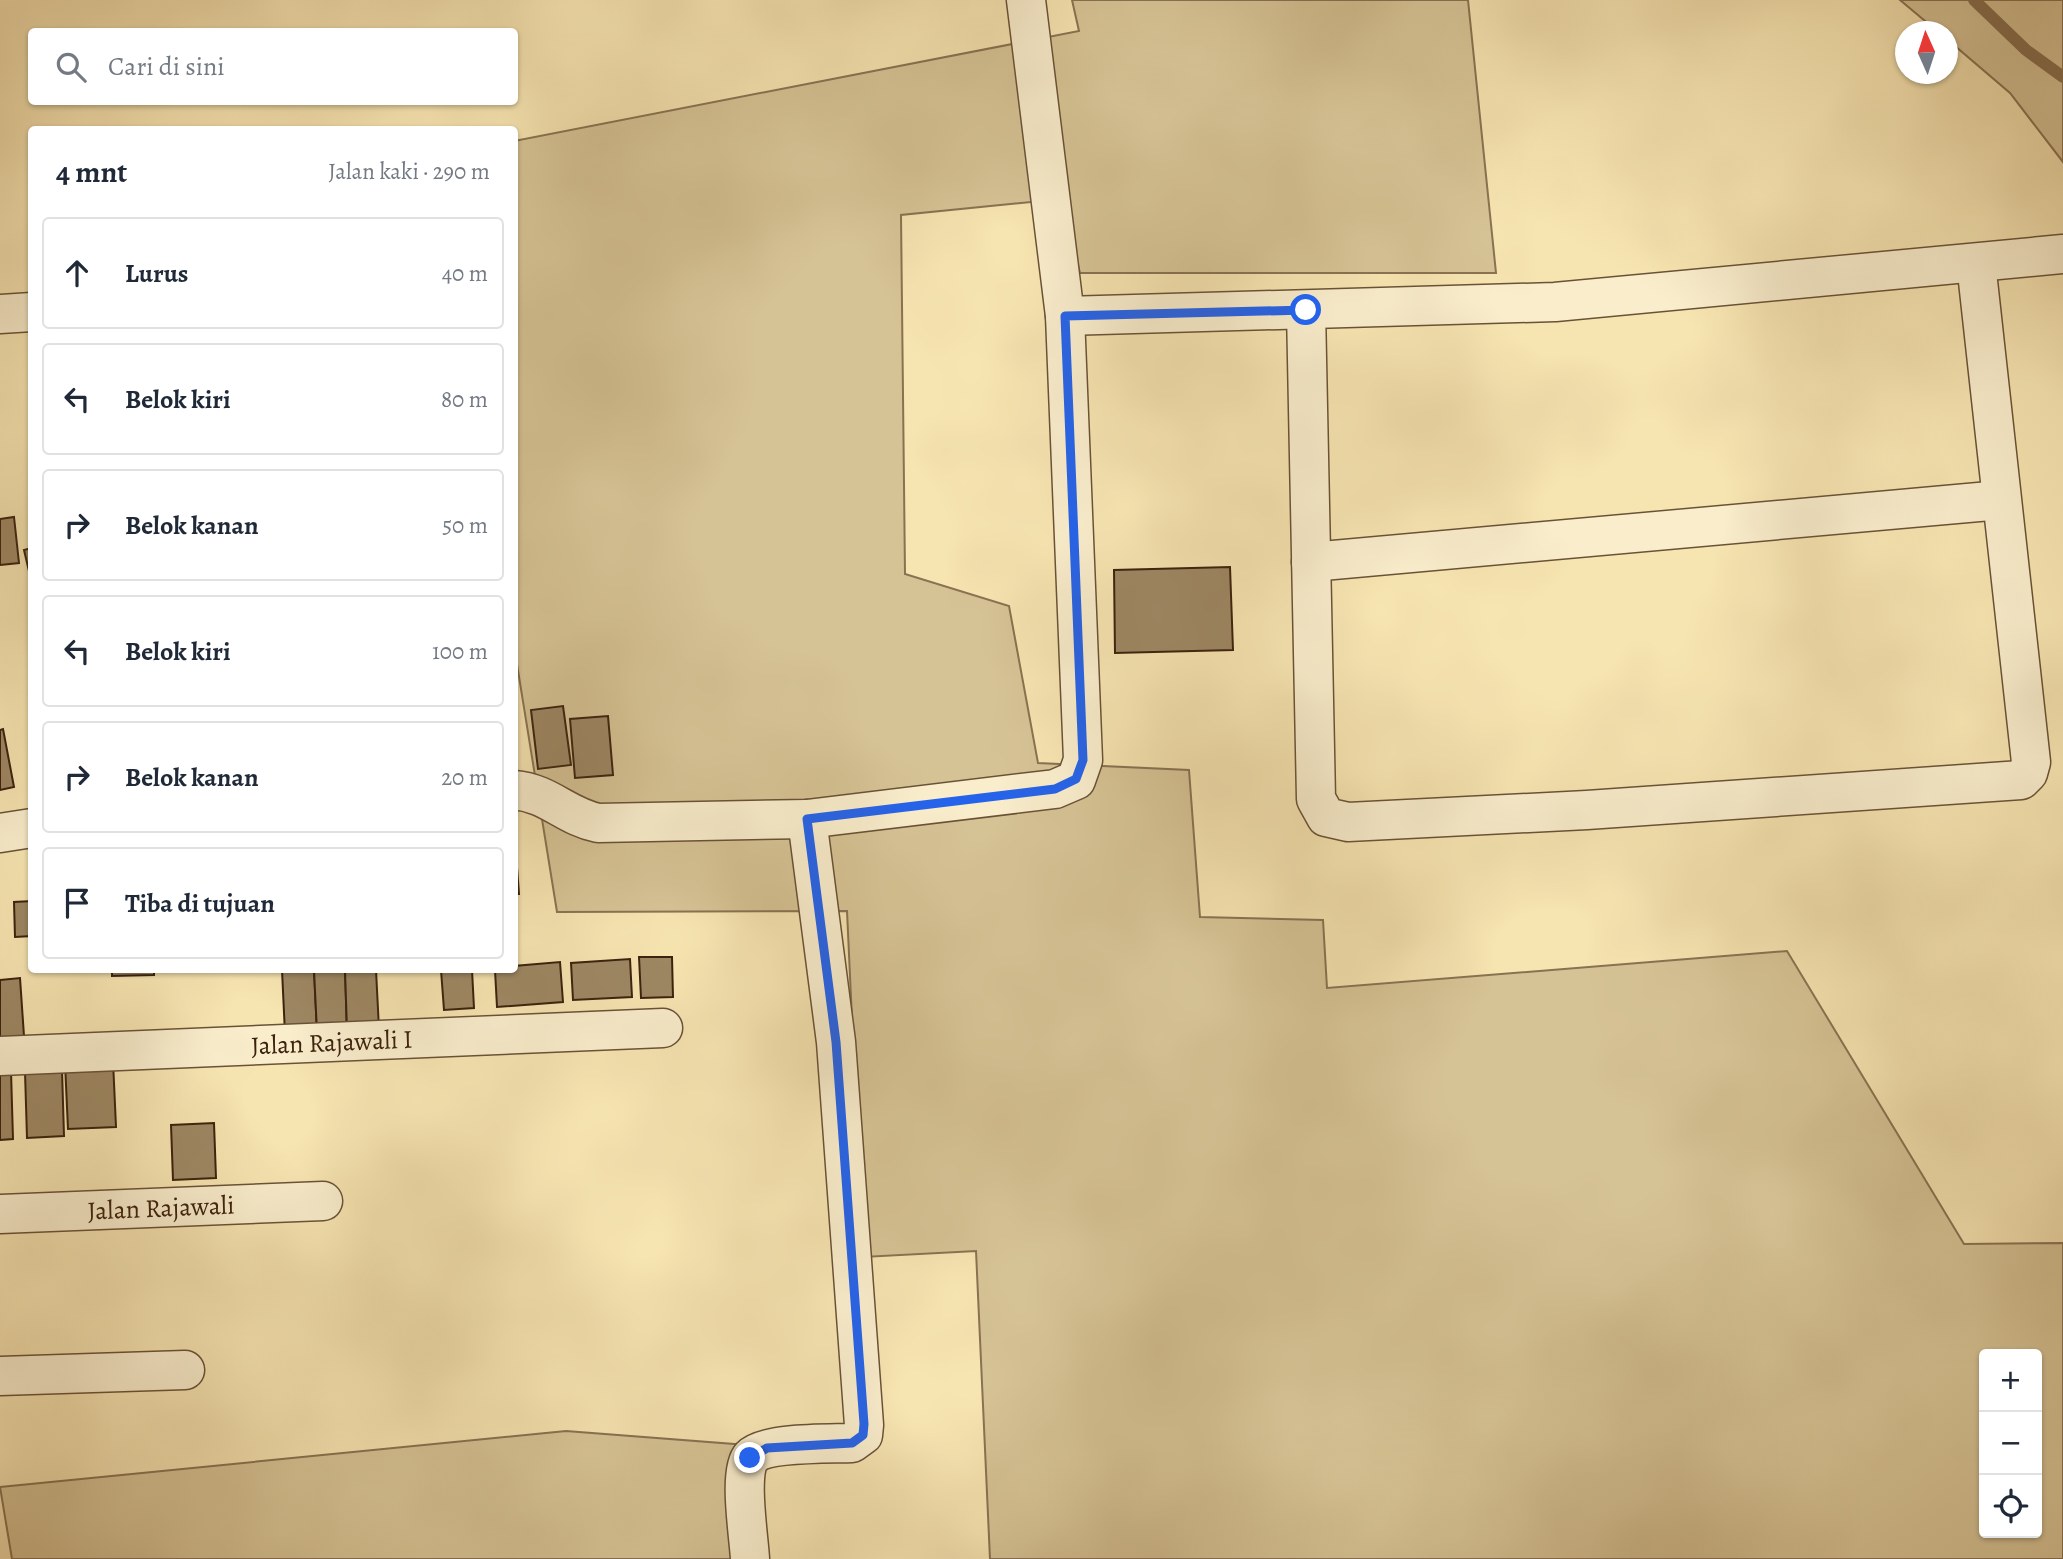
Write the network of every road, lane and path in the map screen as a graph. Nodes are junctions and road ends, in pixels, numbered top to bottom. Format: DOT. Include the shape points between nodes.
graph roads {
  1 [pos="1026,0"];
  2 [pos="2063,254"];
  3 [pos="1976,264"];
  4 [pos="1306,310"];
  5 [pos="28,312"];
  6 [pos="0,314"];
  7 [pos="1065,316"];
  8 [pos="2001,500"];
  9 [pos="1311,562"];
  10 [pos="518,791"];
  11 [pos="807,819"];
  12 [pos="28,828"];
  13 [pos="0,832"];
  14 [pos="663,1028"];
  15 [pos="0,1056"];
  16 [pos="323,1201"];
  17 [pos="0,1213"];
  18 [pos="185,1370"];
  19 [pos="0,1376"];
  20 [pos="750,1559"];
  1 -- 7 [label="street"];
  2 -- 3 [label="street"];
  3 -- 4 [label="street" via="1555,302"];
  3 -- 8 [label="street"];
  4 -- 7 [label="street"];
  4 -- 9 [label="street"];
  5 -- 6 [label="street"];
  7 -- 11 [label="street" via="1083,760 1076,779 1055,789"];
  8 -- 9 [label="street"];
  8 -- 9 [label="street" via="2031,762 2021,780 1587,810 1348,822 1326,817 1316,799"];
  10 -- 11 [label="street" via="536,793 582,820 598,823"];
  11 -- 20 [label="street" via="836,1042 864,1424 863,1435 852,1443 767,1448 750,1458 746,1467"];
  12 -- 13 [label="street"];
  14 -- 15 [label="street, Jalan Rajawali I"];
  16 -- 17 [label="street, Jalan Rajawali"];
  18 -- 19 [label="street"];
}
